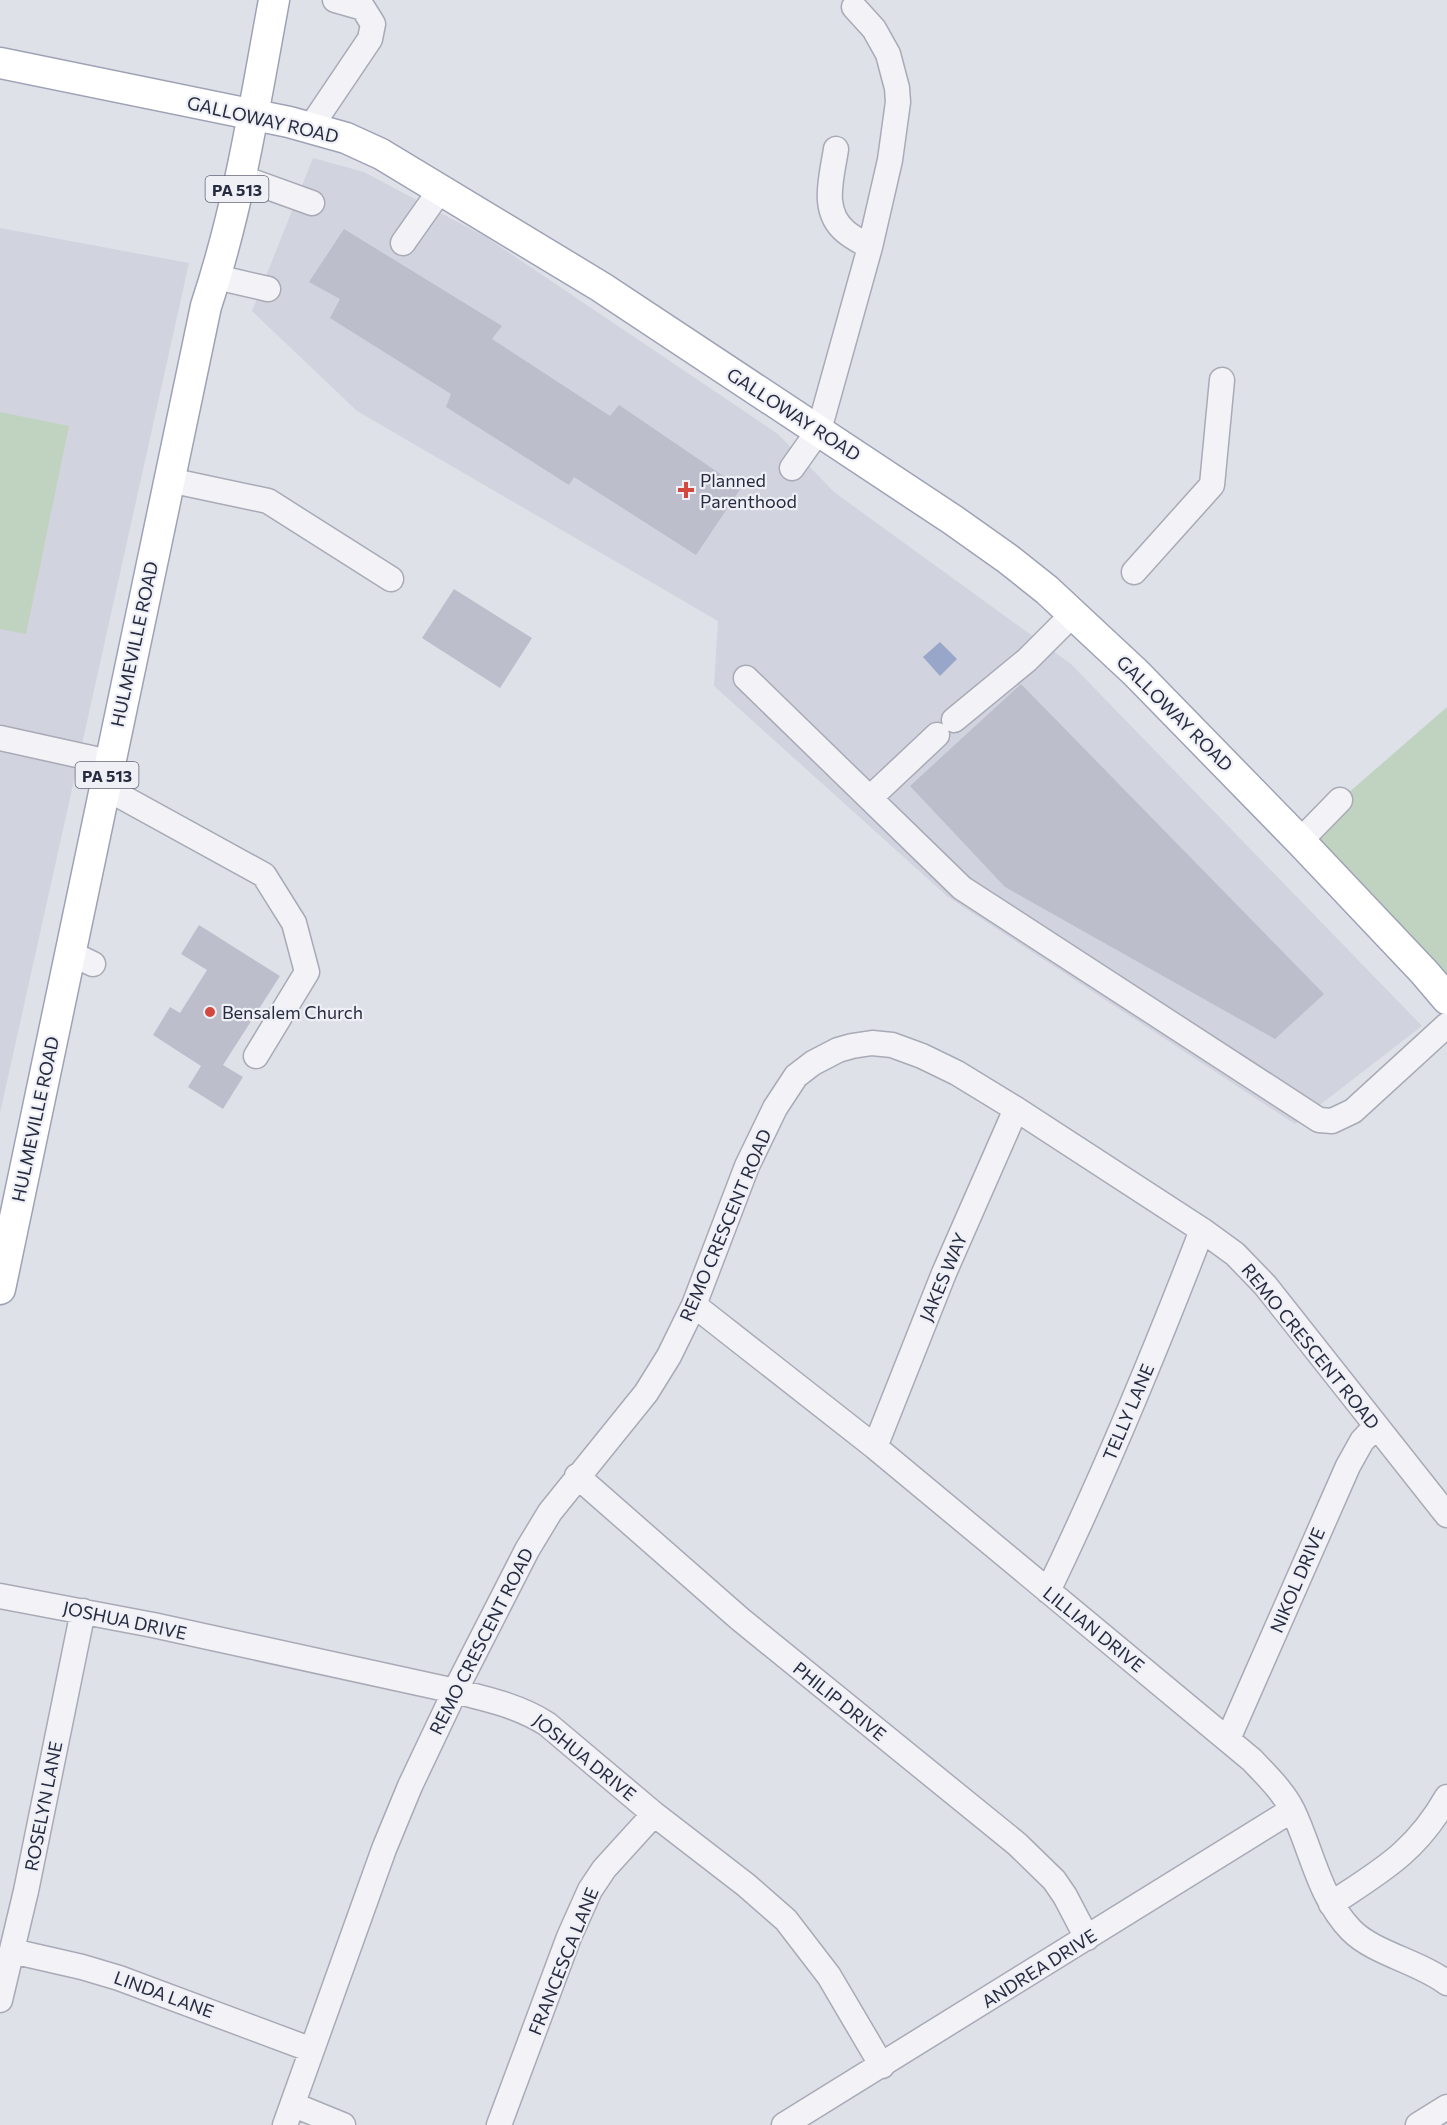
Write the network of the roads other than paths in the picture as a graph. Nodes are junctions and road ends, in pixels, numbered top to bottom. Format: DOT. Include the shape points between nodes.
graph roads {
  1 [pos="274,0"];
  2 [pos="335,0"];
  3 [pos="854,7"];
  4 [pos="0,63"];
  5 [pos="253,114"];
  6 [pos="310,128"];
  7 [pos="836,148"];
  8 [pos="240,177"];
  9 [pos="441,189"];
  10 [pos="312,203"];
  11 [pos="403,243"];
  12 [pos="870,247"];
  13 [pos="216,277"];
  14 [pos="268,290"];
  15 [pos="1222,380"];
  16 [pos="819,430"];
  17 [pos="792,468"];
  18 [pos="169,480"];
  19 [pos="1134,572"];
  20 [pos="392,579"];
  21 [pos="1073,614"];
  22 [pos="746,678"];
  23 [pos="0,738"];
  24 [pos="107,775"];
  25 [pos="870,798"];
  26 [pos="1340,800"];
  27 [pos="1300,841"];
  28 [pos="1447,999"];
  29 [pos="1447,1025"];
  30 [pos="256,1056"];
  31 [pos="1016,1109"];
  32 [pos="1202,1230"];
  33 [pos="0,1289"];
  34 [pos="694,1305"];
  35 [pos="1376,1426"];
  36 [pos="875,1447"];
  37 [pos="578,1476"];
  38 [pos="1447,1515"];
  39 [pos="1048,1591"];
  40 [pos="0,1596"];
  41 [pos="83,1611"];
  42 [pos="455,1691"];
  43 [pos="1228,1739"];
  44 [pos="1447,1797"];
  45 [pos="1292,1810"];
  46 [pos="654,1814"];
  47 [pos="1330,1904"];
  48 [pos="1087,1938"];
  49 [pos="12,1951"];
  50 [pos="1447,1983"];
  51 [pos="0,2000"];
  52 [pos="312,2050"];
  53 [pos="882,2066"];
  54 [pos="1447,2108"];
  55 [pos="289,2115"];
  56 [pos="344,2125"];
  57 [pos="499,2125"];
  58 [pos="786,2125"];
  59 [pos="1418,2125"];
  1 -- 5 [label="main road, HULMEVILLE ROAD / PA 513"];
  2 -- 6 [label="street" via="363,8 373,24 370,39"];
  3 -- 12 [label="street" via="874,29 888,54 898,102 890,160"];
  4 -- 5 [label="main road, GALLOWAY ROAD"];
  5 -- 6 [label="main road, GALLOWAY ROAD"];
  5 -- 8 [label="main road, HULMEVILLE ROAD / PA 513"];
  6 -- 9 [label="main road, GALLOWAY ROAD" via="381,154"];
  7 -- 12 [label="street" via="828,200 831,213 845,232"];
  8 -- 10 [label="street"];
  8 -- 13 [label="main road, HULMEVILLE ROAD / PA 513"];
  9 -- 11 [label="street"];
  9 -- 16 [label="main road, GALLOWAY ROAD" via="601,287"];
  12 -- 16 [label="street"];
  13 -- 14 [label="street"];
  13 -- 18 [label="main road, HULMEVILLE ROAD / PA 513" via="206,306"];
  15 -- 19 [label="street" via="1212,485"];
  16 -- 17 [label="street"];
  16 -- 21 [label="main road, GALLOWAY ROAD" via="1008,559"];
  18 -- 20 [label="street" via="268,501"];
  18 -- 24 [label="main road, HULMEVILLE ROAD / PA 513"];
  21 -- 25 [label="street" via="1027,660 945,727"];
  21 -- 27 [label="main road, GALLOWAY ROAD"];
  22 -- 25 [label="street"];
  23 -- 24 [label="street"];
  24 -- 30 [label="street" via="264,875 294,923 307,972"];
  24 -- 33 [label="main road, HULMEVILLE ROAD / PA 513" via="81,959"];
  25 -- 29 [label="street" via="962,888 1319,1120 1332,1121 1353,1111"];
  26 -- 27 [label="street"];
  27 -- 28 [label="main road, GALLOWAY ROAD"];
  31 -- 32 [label="street, REMO CRESCENT ROAD"];
  31 -- 34 [label="street, REMO CRESCENT ROAD" via="957,1073 892,1045 852,1046 813,1063 796,1076 775,1108 747,1166"];
  31 -- 36 [label="street, JAKES WAY" via="944,1273"];
  32 -- 35 [label="street, REMO CRESCENT ROAD" via="1235,1254 1265,1285"];
  32 -- 39 [label="street, TELLY LANE" via="1092,1500"];
  34 -- 36 [label="street, LILLIAN DRIVE"];
  34 -- 37 [label="street, REMO CRESCENT ROAD" via="646,1393"];
  35 -- 38 [label="street, REMO CRESCENT ROAD"];
  35 -- 43 [label="street, NIKOL DRIVE" via="1348,1466"];
  36 -- 39 [label="street, LILLIAN DRIVE"];
  37 -- 42 [label="street, REMO CRESCENT ROAD" via="527,1550"];
  37 -- 48 [label="street, PHILIP DRIVE" via="740,1619 1017,1844 1054,1880"];
  39 -- 43 [label="street, LILLIAN DRIVE"];
  40 -- 41 [label="street, JOSHUA DRIVE"];
  41 -- 42 [label="street, JOSHUA DRIVE"];
  41 -- 49 [label="street, ROSELYN LANE"];
  42 -- 46 [label="street, JOSHUA DRIVE" via="538,1718"];
  42 -- 52 [label="street, REMO CRESCENT ROAD" via="384,1849"];
  43 -- 45 [label="street, LILLIAN DRIVE" via="1274,1783"];
  44 -- 47 [label="street" via="1412,1847"];
  45 -- 47 [label="street, LILLIAN DRIVE"];
  45 -- 48 [label="street, ANDREA DRIVE"];
  46 -- 53 [label="street, JOSHUA DRIVE" via="786,1920 829,1976"];
  46 -- 57 [label="street, FRANCESCA LANE" via="590,1890"];
  47 -- 50 [label="street, LILLIAN DRIVE" via="1352,1931"];
  48 -- 53 [label="street, ANDREA DRIVE"];
  49 -- 51 [label="street, ROSELYN LANE"];
  49 -- 52 [label="street, LINDA LANE" via="119,1978"];
  52 -- 55 [label="street, REMO CRESCENT ROAD"];
  53 -- 58 [label="street, ANDREA DRIVE"];
  54 -- 59 [label="street"];
  55 -- 56 [label="street"];
}
